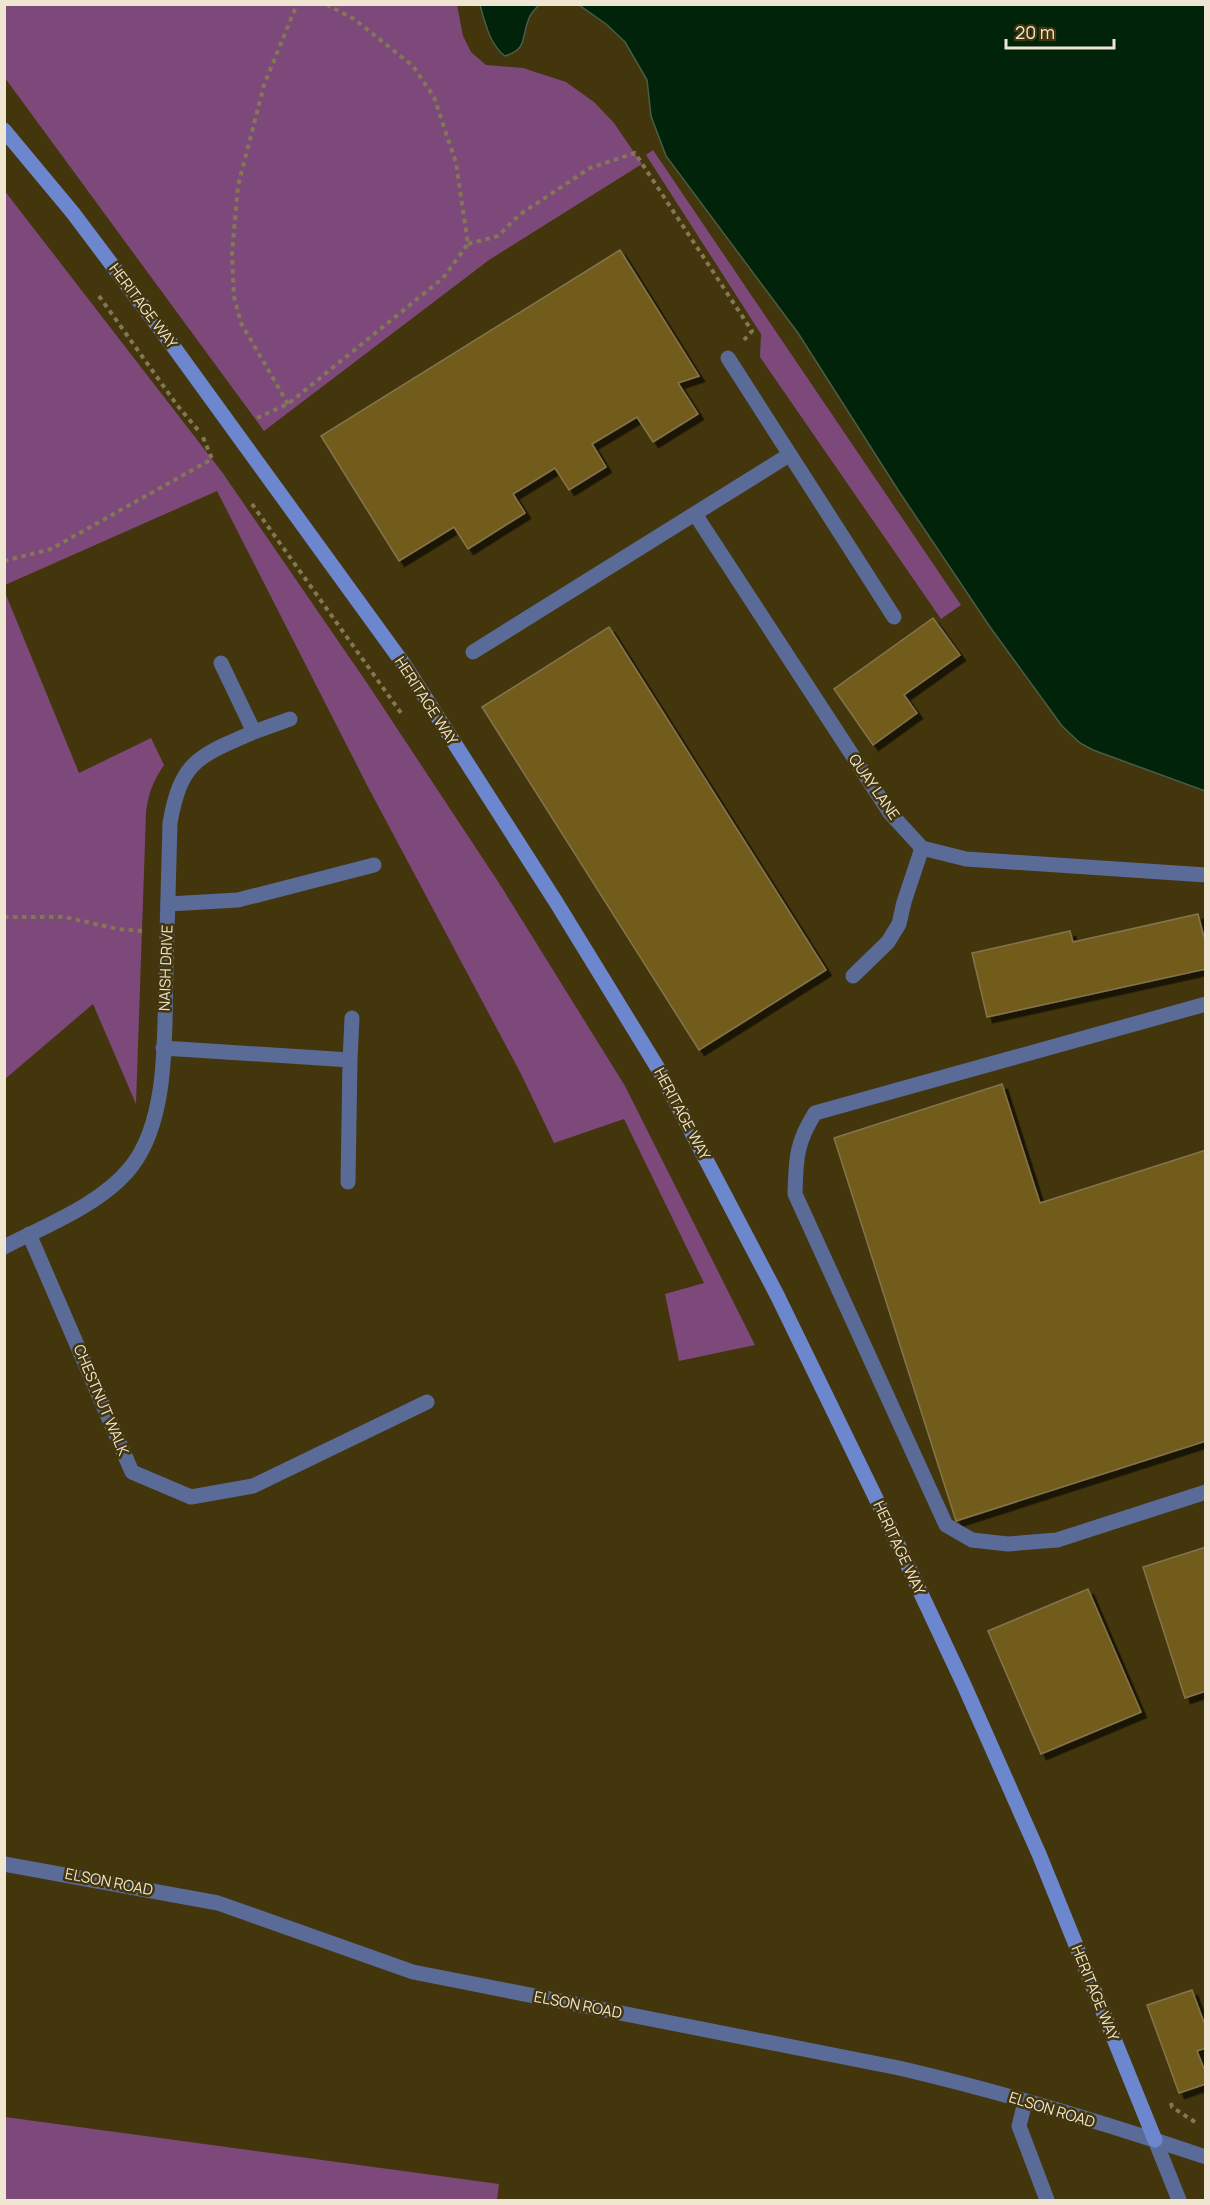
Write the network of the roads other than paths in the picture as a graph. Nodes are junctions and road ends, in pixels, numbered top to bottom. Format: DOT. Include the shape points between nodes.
graph roads {
  1 [pos="4,130"];
  2 [pos="728,358"];
  3 [pos="789,455"];
  4 [pos="695,514"];
  5 [pos="894,617"];
  6 [pos="473,652"];
  7 [pos="221,663"];
  8 [pos="290,719"];
  9 [pos="254,732"];
  10 [pos="922,848"];
  11 [pos="374,866"];
  12 [pos="1206,875"];
  13 [pos="168,904"];
  14 [pos="853,976"];
  15 [pos="1206,1004"];
  16 [pos="352,1018"];
  17 [pos="164,1048"];
  18 [pos="350,1060"];
  19 [pos="348,1182"];
  20 [pos="29,1234"];
  21 [pos="4,1247"];
  22 [pos="427,1402"];
  23 [pos="1206,1492"];
  24 [pos="4,1864"];
  25 [pos="1024,2102"];
  26 [pos="1155,2140"];
  27 [pos="1206,2157"];
  28 [pos="1047,2200"];
  29 [pos="1179,2200"];
  1 -- 26 [label="street, HERITAGE WAY" via="73,213 173,346 405,666 659,1070 777,1295 964,1685 1039,1854"];
  2 -- 3 [label="street"];
  3 -- 4 [label="street"];
  3 -- 5 [label="street"];
  4 -- 6 [label="street"];
  4 -- 10 [label="street, QUAY LANE" via="890,813"];
  7 -- 9 [label="street"];
  8 -- 9 [label="street, NAISH DRIVE"];
  9 -- 13 [label="street, NAISH DRIVE" via="201,757 184,775 170,823"];
  10 -- 12 [label="street" via="966,859"];
  10 -- 14 [label="street" via="899,924 888,942"];
  11 -- 13 [label="street" via="238,900"];
  13 -- 17 [label="street, NAISH DRIVE"];
  15 -- 23 [label="street" via="815,1113 802,1133 795,1194 946,1525 972,1540 1008,1544 1057,1540"];
  16 -- 18 [label="street"];
  17 -- 18 [label="street"];
  17 -- 20 [label="street, NAISH DRIVE" via="153,1123 134,1162 103,1192"];
  18 -- 19 [label="street"];
  20 -- 21 [label="street, NAISH DRIVE"];
  20 -- 22 [label="street, CHESTNUT WALK" via="132,1472 191,1497 253,1486"];
  24 -- 25 [label="street, ELSON ROAD" via="218,1902 412,1972 899,2068"];
  25 -- 26 [label="street, ELSON ROAD"];
  25 -- 28 [label="street" via="1019,2126"];
  26 -- 27 [label="street, ELSON ROAD"];
  26 -- 29 [label="street, HERITAGE WAY"];
}
